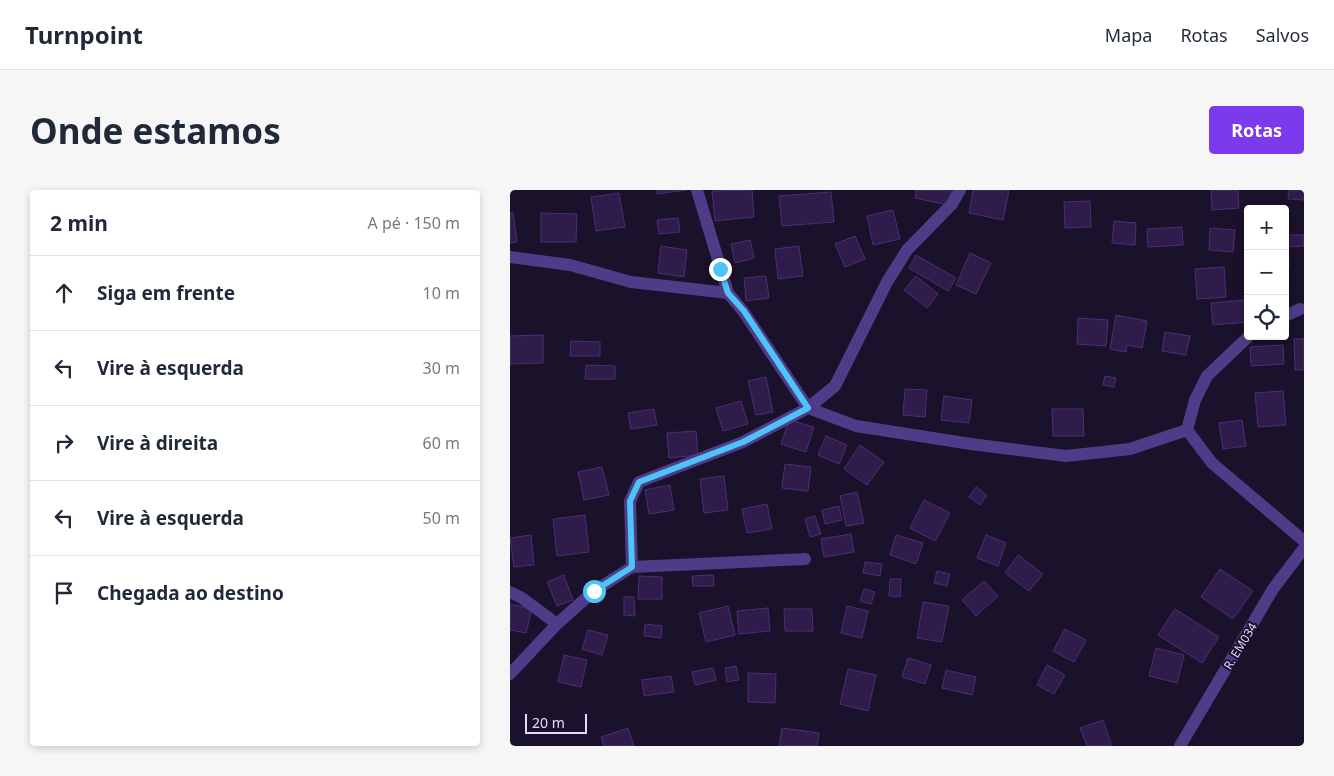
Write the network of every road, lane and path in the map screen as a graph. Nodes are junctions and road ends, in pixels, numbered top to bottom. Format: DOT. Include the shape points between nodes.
graph roads {
  1 [pos="697,190"];
  2 [pos="960,190"];
  3 [pos="510,257"];
  4 [pos="728,293"];
  5 [pos="1300,309"];
  6 [pos="1289,314"];
  7 [pos="1245,340"];
  8 [pos="808,408"];
  9 [pos="1187,430"];
  10 [pos="1304,541"];
  11 [pos="1304,548"];
  12 [pos="804,559"];
  13 [pos="632,567"];
  14 [pos="510,592"];
  15 [pos="557,624"];
  16 [pos="510,674"];
  17 [pos="1180,746"];
  1 -- 4 [label="street"];
  2 -- 8 [label="street" via="952,204 907,250 887,282 835,386"];
  3 -- 4 [label="street" via="570,265 631,282"];
  4 -- 8 [label="street" via="744,311"];
  5 -- 6 [label="street"];
  7 -- 9 [label="street" via="1207,376 1195,400"];
  8 -- 9 [label="street" via="856,426 1066,456 1130,449"];
  8 -- 13 [label="street" via="743,442 639,482 630,501"];
  9 -- 10 [label="street" via="1212,463"];
  11 -- 17 [label="street, R. EM034" via="1273,589"];
  12 -- 13 [label="street"];
  13 -- 15 [label="street" via="594,591"];
  14 -- 15 [label="street"];
  15 -- 16 [label="street"];
}
